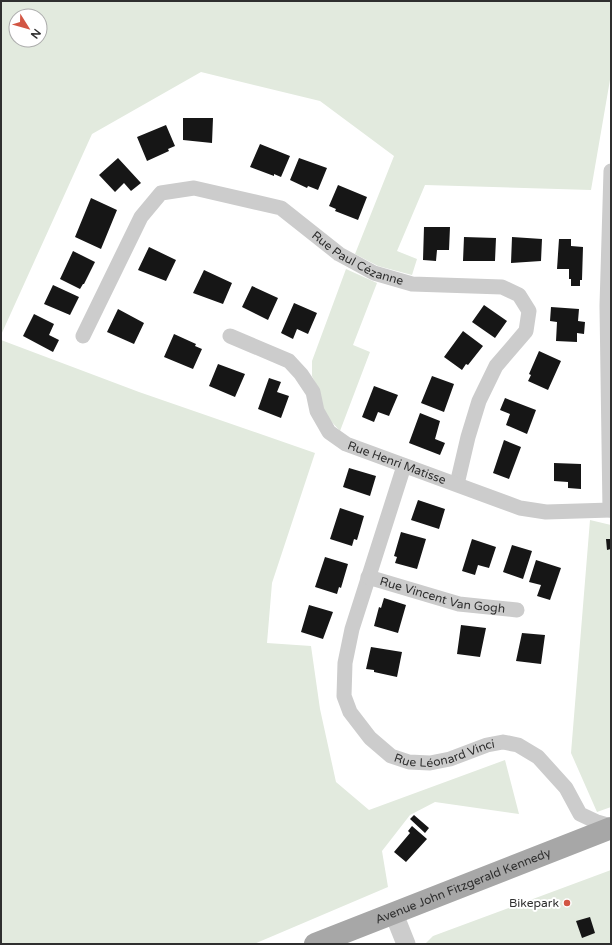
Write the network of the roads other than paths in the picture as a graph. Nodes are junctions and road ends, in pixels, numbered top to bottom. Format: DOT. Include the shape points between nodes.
graph roads {
  1 [pos="611,171"];
  2 [pos="609,306"];
  3 [pos="83,336"];
  4 [pos="230,336"];
  5 [pos="404,466"];
  6 [pos="457,484"];
  7 [pos="610,510"];
  8 [pos="368,577"];
  9 [pos="517,610"];
  10 [pos="611,827"];
  11 [pos="394,914"];
  12 [pos="315,944"];
  13 [pos="406,944"];
  1 -- 2 [label="street"];
  2 -- 7 [label="street"];
  3 -- 6 [label="street, Rue Paul Cézanne" via="141,217 161,193 194,188 281,208 339,254 374,273 412,284 502,287 519,295 529,311 526,331 496,366 479,401"];
  4 -- 5 [label="street, Rue Henri Matisse" via="289,361 313,392 317,411 329,432 346,444"];
  5 -- 6 [label="street, Rue Henri Matisse"];
  5 -- 8 [label="street, Rue Léonard Vinci"];
  6 -- 7 [label="street, Rue Henri Matisse" via="520,508 546,512"];
  8 -- 9 [label="street, Rue Vincent Van Gogh" via="459,604"];
  8 -- 10 [label="street, Rue Léonard Vinci" via="352,629 345,663 344,696 350,712 370,738 391,756 409,762 430,763 450,759 487,745 503,742 518,745 538,758 566,788 580,814"];
  10 -- 11 [label="main road, Avenue John Fitzgerald Kennedy"];
  11 -- 12 [label="main road, Avenue John Fitzgerald Kennedy"];
  11 -- 13 [label="street"];
}
